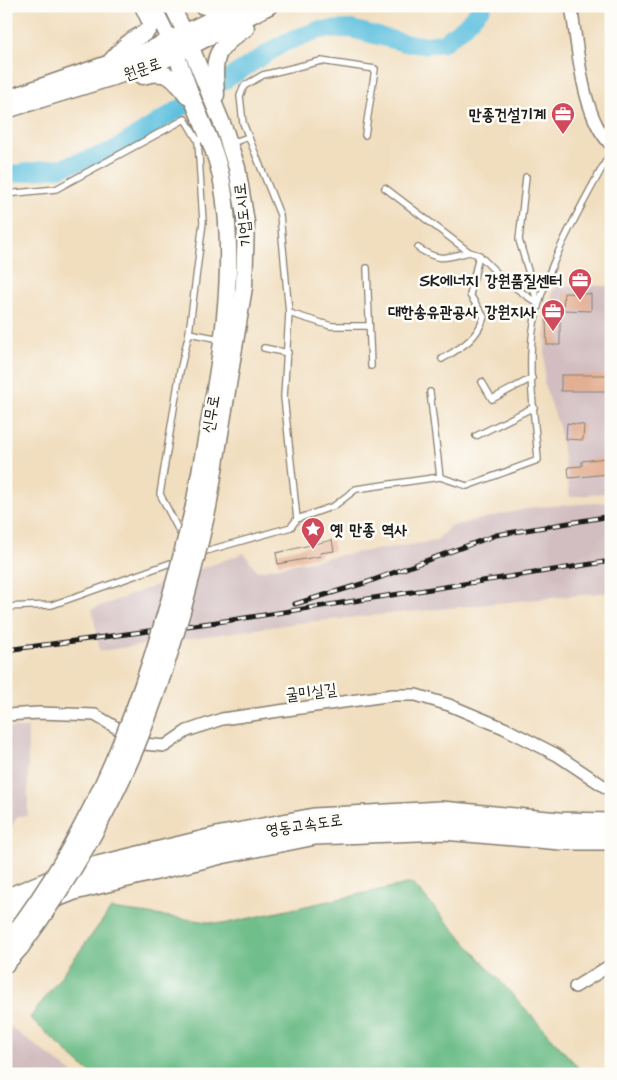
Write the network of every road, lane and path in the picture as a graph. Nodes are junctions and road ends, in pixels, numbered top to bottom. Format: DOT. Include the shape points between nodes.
graph roads {
  1 [pos="143,6"];
  2 [pos="153,6"];
  3 [pos="172,6"];
  4 [pos="202,6"];
  5 [pos="216,6"];
  6 [pos="239,6"];
  7 [pos="270,6"];
  8 [pos="278,6"];
  9 [pos="571,6"];
  10 [pos="183,51"];
  11 [pos="111,62"];
  12 [pos="6,99"];
  13 [pos="28,104"];
  14 [pos="217,107"];
  15 [pos="6,110"];
  16 [pos="198,111"];
  17 [pos="365,135"];
  18 [pos="248,137"];
  19 [pos="204,138"];
  20 [pos="230,144"];
  21 [pos="611,145"];
  22 [pos="611,152"];
  23 [pos="526,177"];
  24 [pos="385,188"];
  25 [pos="6,194"];
  26 [pos="418,248"];
  27 [pos="470,252"];
  28 [pos="480,255"];
  29 [pos="366,268"];
  30 [pos="538,304"];
  31 [pos="289,313"];
  32 [pos="232,324"];
  33 [pos="369,326"];
  34 [pos="189,333"];
  35 [pos="215,338"];
  36 [pos="264,348"];
  37 [pos="288,354"];
  38 [pos="442,359"];
  39 [pos="371,366"];
  40 [pos="532,378"];
  41 [pos="482,382"];
  42 [pos="430,392"];
  43 [pos="534,407"];
  44 [pos="476,436"];
  45 [pos="440,477"];
  46 [pos="297,519"];
  47 [pos="190,556"];
  48 [pos="6,607"];
  49 [pos="6,715"];
  50 [pos="611,791"];
  51 [pos="611,824"];
  52 [pos="611,839"];
  53 [pos="6,900"];
  54 [pos="6,916"];
  55 [pos="12,944"];
  56 [pos="6,964"];
  57 [pos="611,965"];
  58 [pos="575,987"];
  1 -- 11 [label="main road" via="151,23 148,30 131,40"];
  2 -- 10 [label="street"];
  3 -- 10 [label="street"];
  4 -- 5 [label="street"];
  6 -- 10 [label="main road, 원문로"];
  7 -- 10 [label="main road, 원문로"];
  8 -- 14 [label="main road" via="217,52 214,61"];
  9 -- 21 [label="street" via="586,91 600,133"];
  10 -- 11 [label="main road, 원문로" via="154,48"];
  10 -- 13 [label="main road, 원문로" via="158,63"];
  10 -- 14 [label="main road"];
  10 -- 16 [label="main road"];
  11 -- 12 [label="main road, 원문로"];
  13 -- 15 [label="main road, 원문로"];
  13 -- 16 [label="main road" via="43,106 157,72 180,85"];
  14 -- 20 [label="main road, 기업도시로"];
  16 -- 19 [label="main road, 기업도시로"];
  17 -- 18 [label="lane" via="375,69 320,61 263,75 244,86 240,96"];
  18 -- 20 [label="lane"];
  18 -- 31 [label="lane" via="280,215"];
  19 -- 25 [label="lane" via="185,119 56,189"];
  19 -- 32 [label="main road, 기업도시로" via="219,165 225,203"];
  19 -- 34 [label="lane" via="203,222"];
  20 -- 32 [label="main road, 기업도시로" via="246,222 245,277"];
  22 -- 30 [label="lane" via="576,214"];
  23 -- 30 [label="lane" via="519,240"];
  24 -- 27 [label="lane"];
  26 -- 27 [label="lane" via="431,257 443,259"];
  27 -- 28 [label="lane"];
  28 -- 30 [label="lane" via="501,277"];
  28 -- 38 [label="lane" via="470,295 484,316 480,330 470,342"];
  29 -- 33 [label="lane"];
  30 -- 40 [label="lane" via="532,332"];
  31 -- 33 [label="lane" via="331,326"];
  31 -- 37 [label="lane"];
  32 -- 55 [label="main road, 신무로, bridge" via="188,590 158,690 136,748 104,816 50,907"];
  33 -- 39 [label="lane"];
  34 -- 35 [label="lane"];
  34 -- 47 [label="lane" via="160,494"];
  36 -- 37 [label="lane"];
  37 -- 46 [label="lane" via="284,397"];
  40 -- 41 [label="lane" via="492,399"];
  40 -- 43 [label="lane"];
  42 -- 45 [label="lane"];
  43 -- 44 [label="lane"];
  43 -- 45 [label="lane" via="538,460 467,486"];
  45 -- 46 [label="lane" via="356,489 334,506"];
  46 -- 47 [label="lane" via="291,527"];
  47 -- 48 [label="lane" via="52,606"];
  49 -- 50 [label="street, 굴미실길" via="95,715 144,744 165,746 187,730 222,719 394,695 416,695 504,728 557,755"];
  51 -- 53 [label="highway, 영동고속도로" via="559,823 441,812 314,819 222,837 69,874"];
  52 -- 54 [label="highway, 영동고속도로" via="444,829 315,834 221,852 84,887"];
  55 -- 56 [label="main road"];
  57 -- 58 [label="street"];
}
